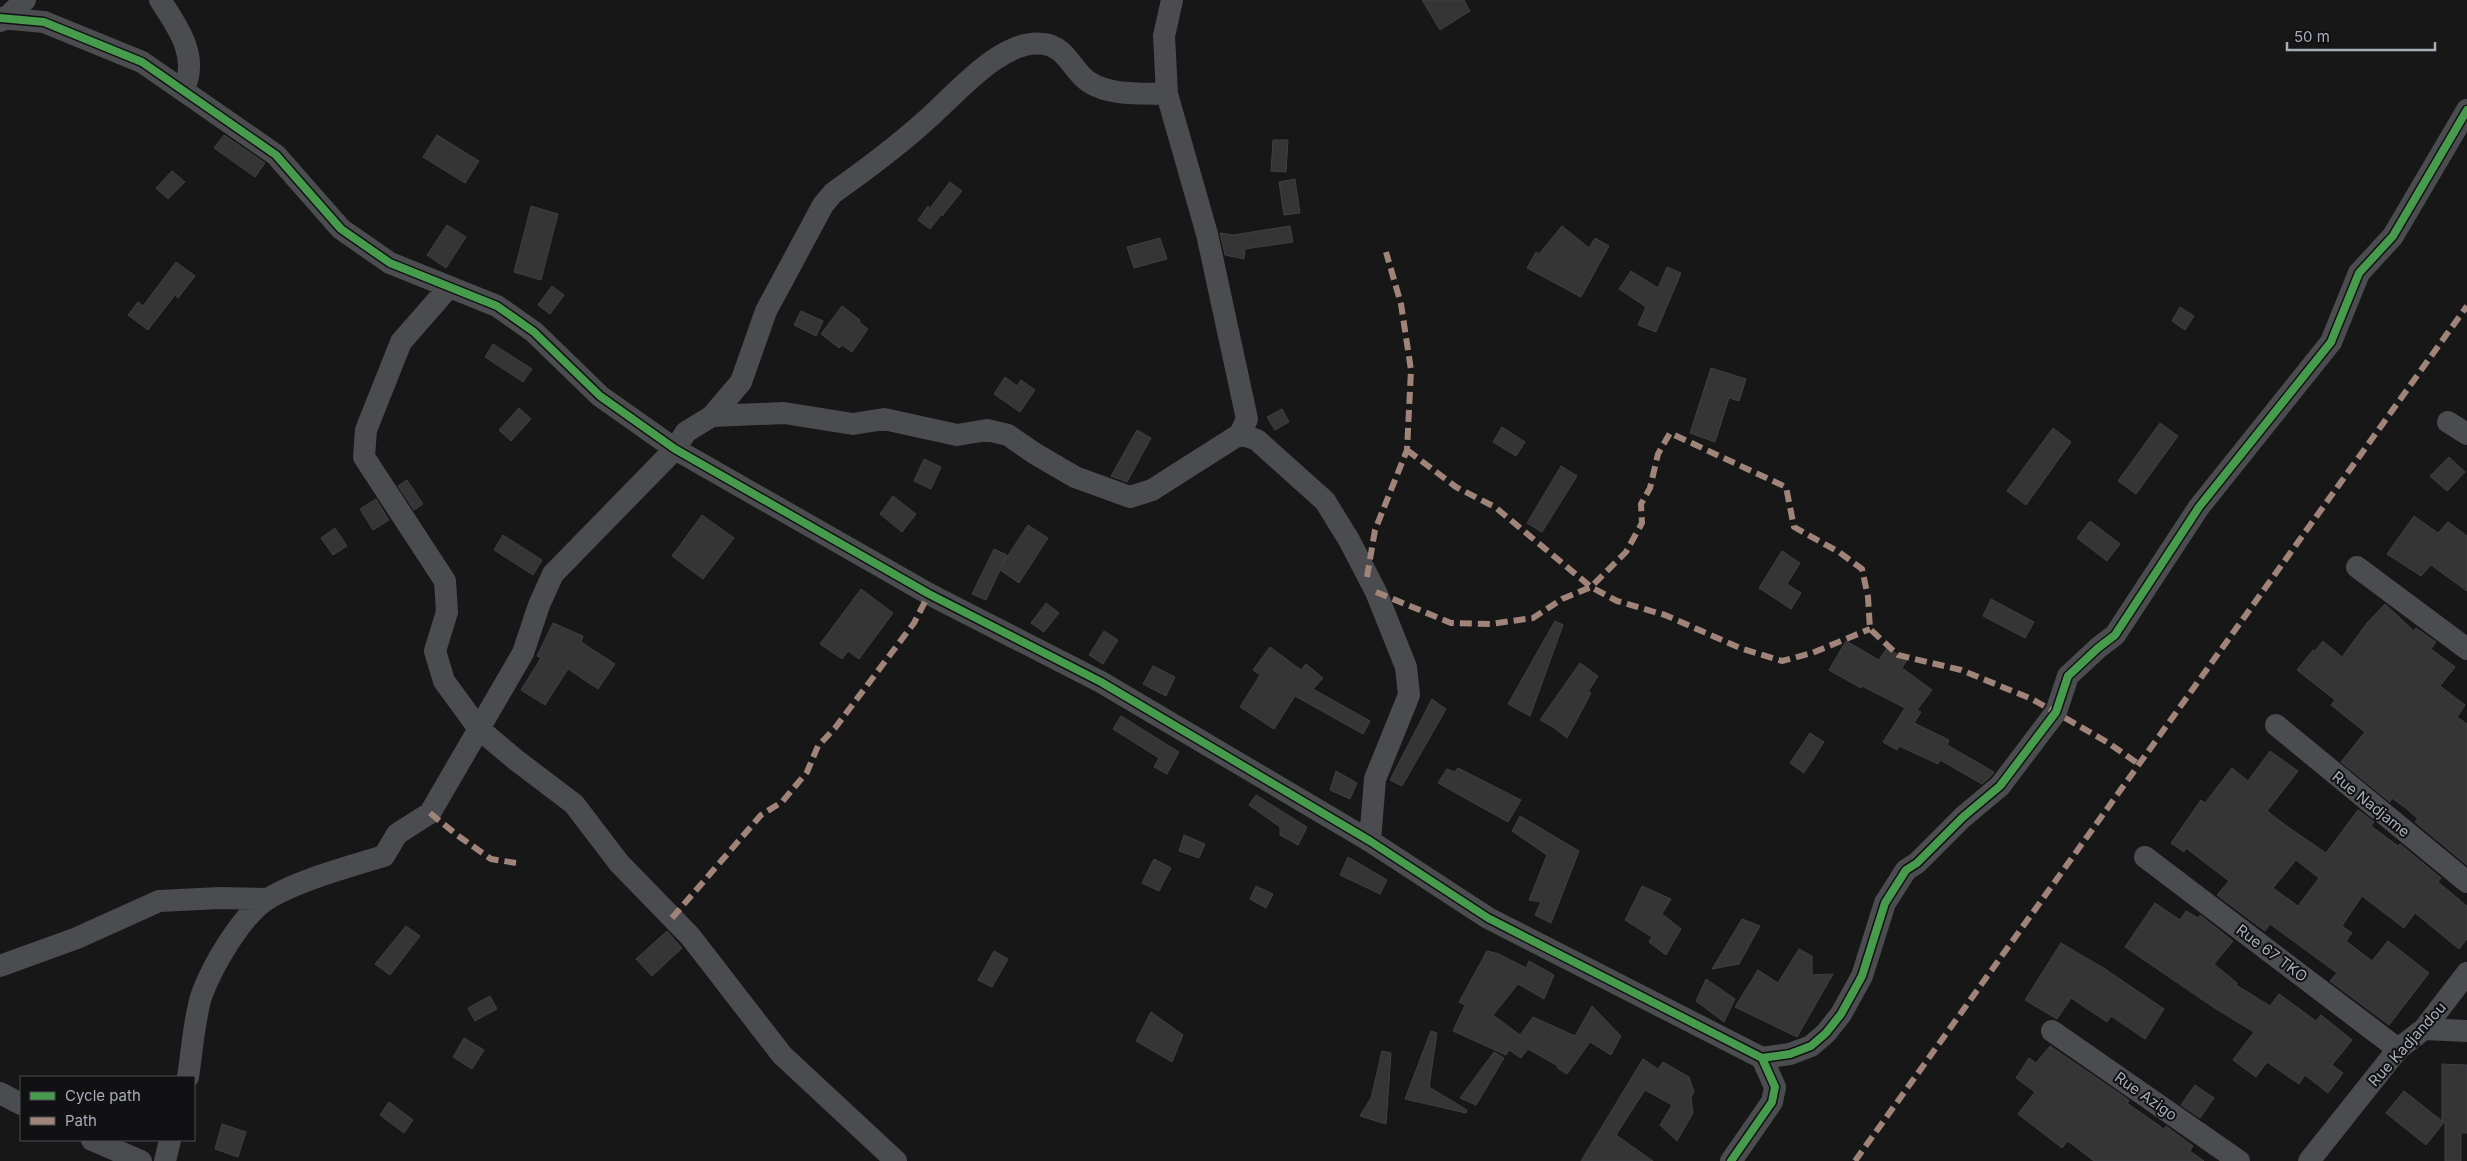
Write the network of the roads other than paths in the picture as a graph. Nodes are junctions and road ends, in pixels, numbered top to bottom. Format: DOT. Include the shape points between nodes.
graph roads {
  1 [pos="27,0"];
  2 [pos="160,0"];
  3 [pos="1172,0"];
  4 [pos="2,19"];
  5 [pos="44,22"];
  6 [pos="183,90"];
  7 [pos="1167,94"];
  8 [pos="2467,110"];
  9 [pos="449,287"];
  10 [pos="712,416"];
  11 [pos="2448,422"];
  12 [pos="1240,434"];
  13 [pos="2467,434"];
  14 [pos="675,449"];
  15 [pos="2357,567"];
  16 [pos="2467,649"];
  17 [pos="2276,726"];
  18 [pos="479,729"];
  19 [pos="1370,840"];
  20 [pos="2145,857"];
  21 [pos="2467,882"];
  22 [pos="268,899"];
  23 [pos="0,966"];
  24 [pos="2467,973"];
  25 [pos="2424,1029"];
  26 [pos="2467,1030"];
  27 [pos="2052,1031"];
  28 [pos="2398,1048"];
  29 [pos="1762,1058"];
  30 [pos="188,1076"];
  31 [pos="0,1093"];
  32 [pos="20,1103"];
  33 [pos="94,1141"];
  34 [pos="170,1141"];
  35 [pos="2312,1160"];
  36 [pos="141,1161"];
  37 [pos="165,1161"];
  38 [pos="896,1161"];
  39 [pos="1732,1161"];
  40 [pos="2239,1161"];
  1 -- 4 [label="street"];
  1 -- 5 [label="street"];
  2 -- 6 [label="street" via="186,43 190,62 188,81"];
  3 -- 7 [label="street" via="1164,36"];
  4 -- 5 [label="street"];
  5 -- 6 [label="street" via="142,62"];
  6 -- 9 [label="street" via="276,156 341,229 390,263"];
  7 -- 10 [label="street" via="1102,89 1087,81 1057,47 1042,43 1018,47 991,61 924,122 822,205 766,311 741,382"];
  7 -- 12 [label="street" via="1210,244 1247,419"];
  8 -- 29 [label="street" via="2393,236 2359,273 2331,342 2199,507 2115,635 2068,676 2056,712 2000,786 1906,870 1885,903 1862,976 1841,1014 1811,1046 1790,1054"];
  9 -- 14 [label="street" via="497,306 534,332 600,396"];
  9 -- 18 [label="street" via="401,342 366,430 364,457 445,581 447,612 435,651 444,681"];
  10 -- 12 [label="street" via="784,413 853,424 884,419 957,435 987,430 1008,434 1075,476 1130,497 1152,490"];
  10 -- 14 [label="street" via="686,432"];
  11 -- 13 [label="street"];
  12 -- 19 [label="street" via="1257,440 1325,501 1376,592 1406,667 1409,694 1375,779"];
  14 -- 18 [label="street" via="553,574 523,653"];
  14 -- 19 [label="street" via="929,594 1101,682"];
  15 -- 16 [label="street"];
  17 -- 21 [label="street, Rue Nadjame"];
  18 -- 22 [label="street" via="430,813 397,834 384,856 347,867"];
  18 -- 38 [label="street" via="574,804 619,863 690,936 782,1056"];
  19 -- 29 [label="street" via="1488,918"];
  20 -- 28 [label="street, Rue 67 TKO"];
  22 -- 23 [label="street" via="159,901 77,938"];
  22 -- 30 [label="street" via="236,930 209,980 202,996"];
  24 -- 25 [label="street, Rue Kadjandou"];
  25 -- 26 [label="street"];
  25 -- 28 [label="street, Rue Kadjandou"];
  27 -- 40 [label="street, Rue Azigo"];
  28 -- 35 [label="street, Rue Kadjandou"];
  29 -- 39 [label="street" via="1775,1087 1772,1102"];
  31 -- 32 [label="street"];
  33 -- 36 [label="street"];
  34 -- 37 [label="street"];
}
